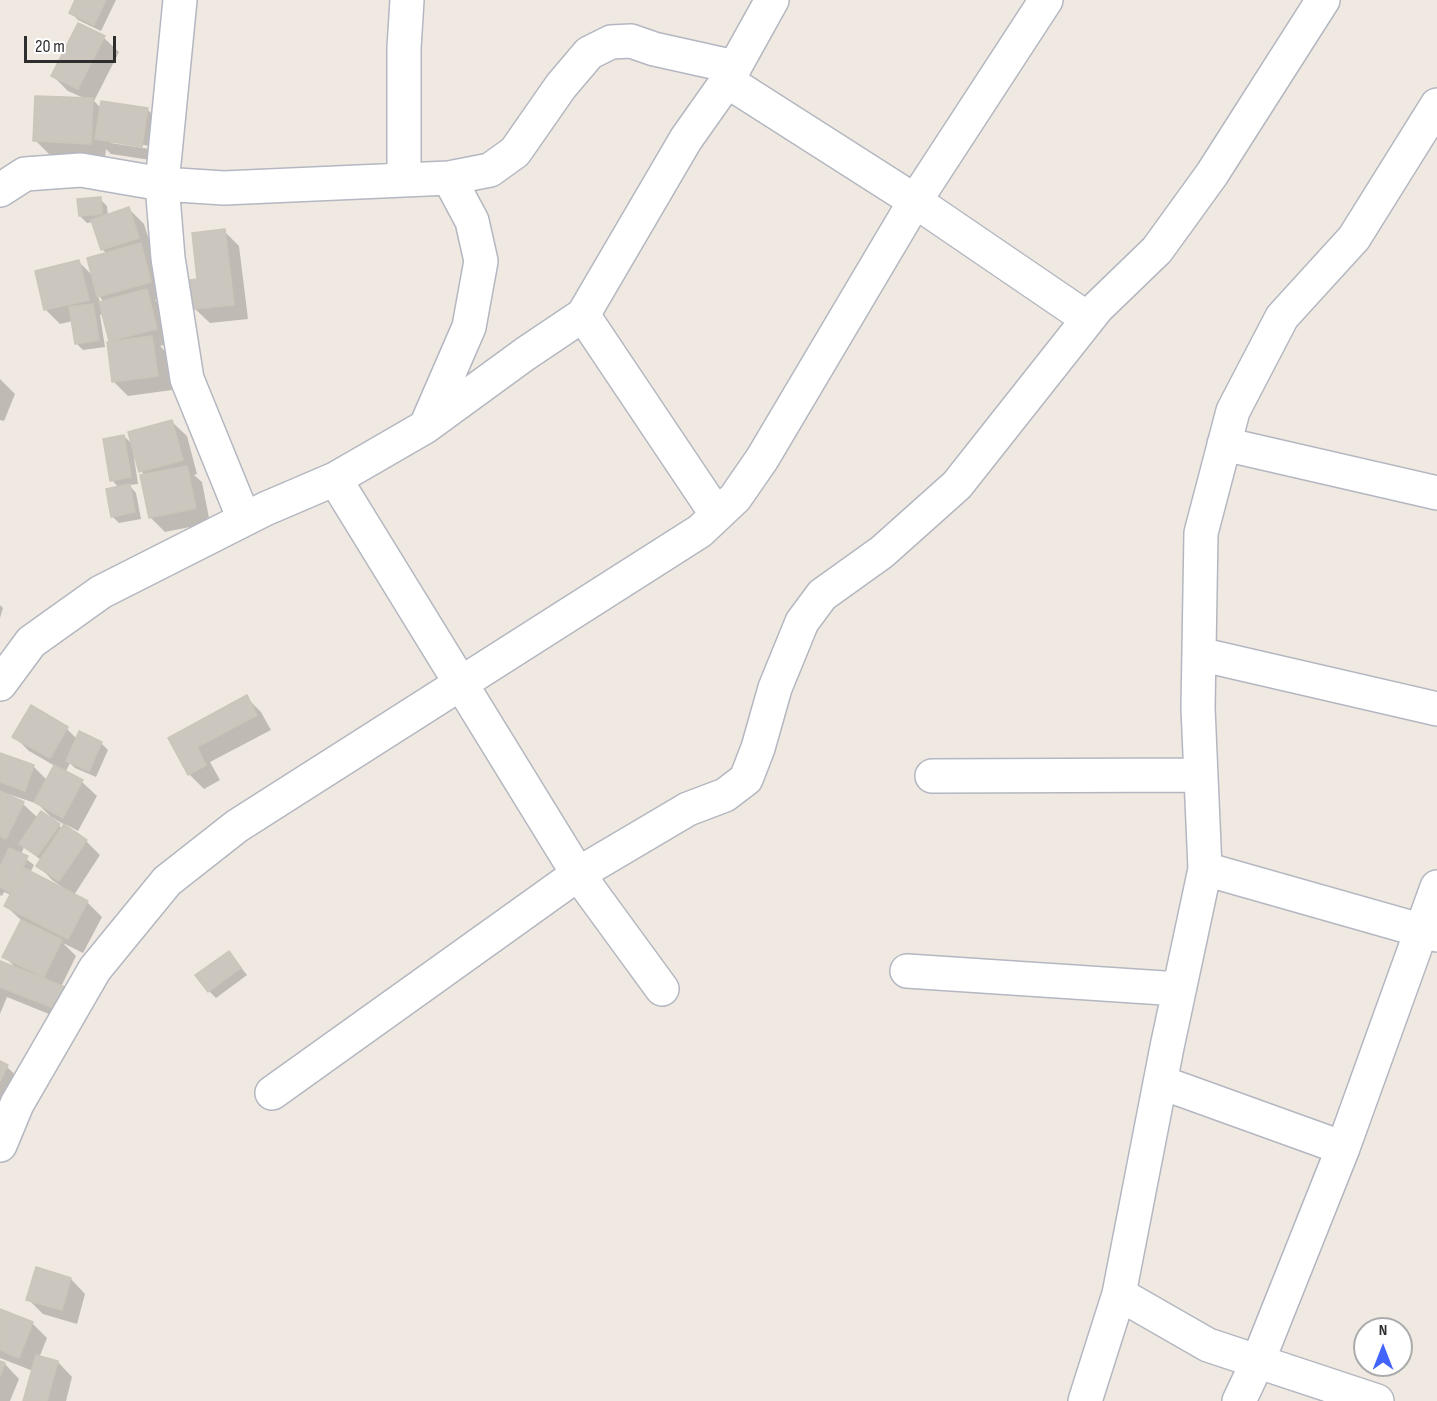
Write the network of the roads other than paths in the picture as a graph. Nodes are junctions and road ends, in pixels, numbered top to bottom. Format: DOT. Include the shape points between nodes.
graph roads {
  1 [pos="180,0"];
  2 [pos="406,0"];
  3 [pos="772,0"];
  4 [pos="1046,0"];
  5 [pos="1323,0"];
  6 [pos="731,74"];
  7 [pos="1432,126"];
  8 [pos="448,178"];
  9 [pos="404,180"];
  10 [pos="162,184"];
  11 [pos="0,190"];
  12 [pos="915,201"];
  13 [pos="584,315"];
  14 [pos="1088,319"];
  15 [pos="425,427"];
  16 [pos="1224,444"];
  17 [pos="335,479"];
  18 [pos="1437,493"];
  19 [pos="717,515"];
  20 [pos="244,519"];
  21 [pos="1199,654"];
  22 [pos="462,683"];
  23 [pos="0,684"];
  24 [pos="1437,709"];
  25 [pos="1201,775"];
  26 [pos="932,776"];
  27 [pos="1205,869"];
  28 [pos="578,874"];
  29 [pos="1437,887"];
  30 [pos="1430,933"];
  31 [pos="907,970"];
  32 [pos="662,989"];
  33 [pos="1179,989"];
  34 [pos="1160,1082"];
  35 [pos="272,1093"];
  36 [pos="0,1145"];
  37 [pos="1343,1148"];
  38 [pos="1119,1294"];
  39 [pos="1258,1361"];
  40 [pos="1085,1401"];
  41 [pos="1239,1401"];
  42 [pos="1377,1401"];
  1 -- 10 [label="street"];
  2 -- 9 [label="street"];
  3 -- 6 [label="street"];
  4 -- 12 [label="street"];
  5 -- 14 [label="street" via="1212,174 1157,250"];
  6 -- 8 [label="street" via="631,41 611,42 589,53 515,152 490,170"];
  6 -- 12 [label="street"];
  6 -- 13 [label="street" via="686,139"];
  7 -- 16 [label="street" via="1354,238 1282,317 1233,411"];
  8 -- 9 [label="street"];
  8 -- 15 [label="street" via="472,220 481,261 469,327"];
  9 -- 10 [label="street" via="224,188"];
  10 -- 11 [label="street" via="81,170 25,174"];
  10 -- 20 [label="street" via="168,258 187,379"];
  12 -- 14 [label="street"];
  12 -- 19 [label="street" via="762,459 735,498"];
  13 -- 15 [label="street"];
  13 -- 19 [label="street"];
  14 -- 28 [label="street" via="957,485 882,552 822,595 802,622 775,688 746,779 725,795 688,809"];
  15 -- 17 [label="street"];
  16 -- 18 [label="street"];
  16 -- 21 [label="street" via="1201,533"];
  17 -- 20 [label="street"];
  17 -- 22 [label="street"];
  19 -- 22 [label="street" via="700,531"];
  20 -- 23 [label="street" via="101,592 31,642"];
  21 -- 24 [label="street"];
  21 -- 25 [label="street"];
  22 -- 28 [label="street"];
  22 -- 36 [label="street" via="237,826 166,881 95,969 16,1104"];
  25 -- 26 [label="street"];
  25 -- 27 [label="street"];
  27 -- 30 [label="street"];
  27 -- 33 [label="street"];
  28 -- 32 [label="street"];
  28 -- 35 [label="street"];
  29 -- 30 [label="street"];
  30 -- 37 [label="street"];
  31 -- 33 [label="street"];
  33 -- 34 [label="street"];
  34 -- 37 [label="street"];
  34 -- 38 [label="street"];
  37 -- 39 [label="street"];
  38 -- 39 [label="street" via="1208,1345"];
  38 -- 40 [label="street"];
  39 -- 41 [label="street"];
  39 -- 42 [label="street"];
}
